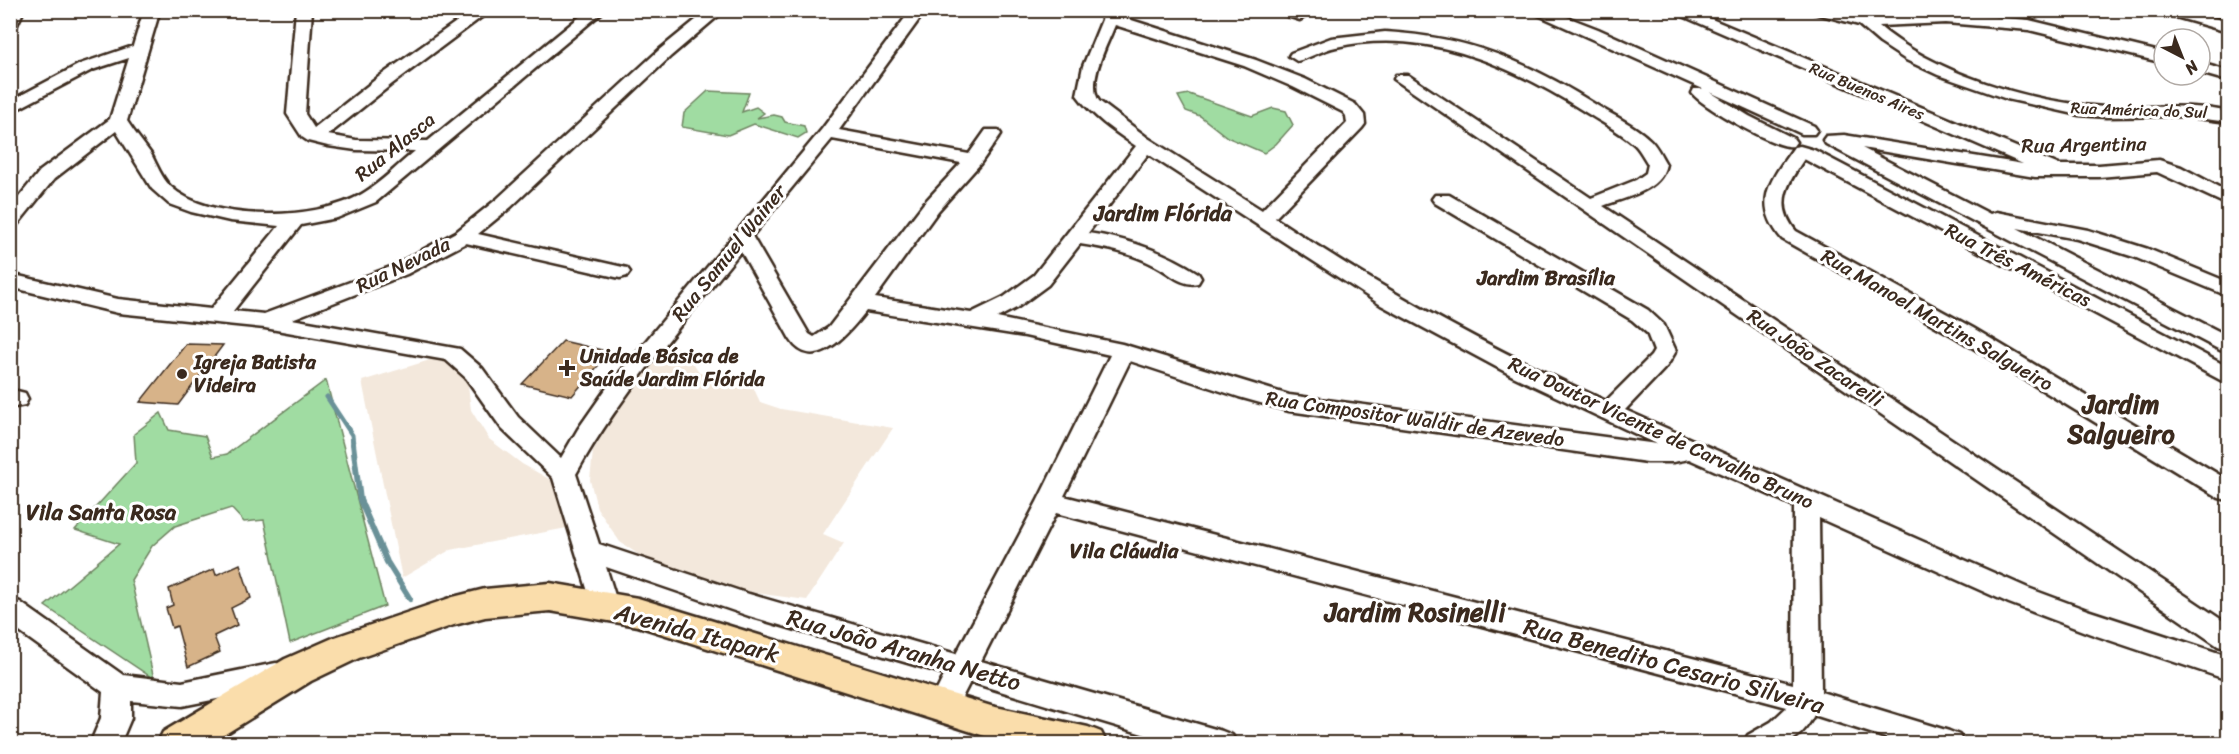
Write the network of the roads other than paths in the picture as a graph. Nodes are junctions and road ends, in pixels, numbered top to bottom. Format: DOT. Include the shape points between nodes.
graph roads {
  1 [pos="16,10"];
  2 [pos="152,10"];
  3 [pos="304,10"];
  4 [pos="484,10"];
  5 [pos="598,10"];
  6 [pos="718,10"];
  7 [pos="919,10"];
  8 [pos="1283,10"];
  9 [pos="1534,10"];
  10 [pos="1676,10"];
  11 [pos="1819,10"];
  12 [pos="2167,10"];
  13 [pos="1113,14"];
  14 [pos="1300,15"];
  15 [pos="1865,22"];
  16 [pos="10,24"];
  17 [pos="2229,27"];
  18 [pos="141,49"];
  19 [pos="2152,55"];
  20 [pos="1297,56"];
  21 [pos="1657,63"];
  22 [pos="2212,71"];
  23 [pos="2229,76"];
  24 [pos="1402,79"];
  25 [pos="10,108"];
  26 [pos="2229,117"];
  27 [pos="118,122"];
  28 [pos="1808,130"];
  29 [pos="828,133"];
  30 [pos="992,134"];
  31 [pos="314,137"];
  32 [pos="1830,138"];
  33 [pos="1146,145"];
  34 [pos="432,146"];
  35 [pos="1798,149"];
  36 [pos="974,160"];
  37 [pos="2059,172"];
  38 [pos="47,175"];
  39 [pos="10,197"];
  40 [pos="2229,198"];
  41 [pos="1442,199"];
  42 [pos="1589,205"];
  43 [pos="1264,219"];
  44 [pos="10,221"];
  45 [pos="293,222"];
  46 [pos="2023,230"];
  47 [pos="463,236"];
  48 [pos="742,236"];
  49 [pos="1076,237"];
  50 [pos="620,272"];
  51 [pos="1191,278"];
  52 [pos="10,280"];
  53 [pos="2229,289"];
  54 [pos="861,303"];
  55 [pos="218,316"];
  56 [pos="265,321"];
  57 [pos="973,321"];
  58 [pos="2229,345"];
  59 [pos="1124,352"];
  60 [pos="2229,376"];
  61 [pos="1608,413"];
  62 [pos="1691,450"];
  63 [pos="564,474"];
  64 [pos="2229,491"];
  65 [pos="1806,500"];
  66 [pos="1049,502"];
  67 [pos="587,550"];
  68 [pos="606,608"];
  69 [pos="12,614"];
  70 [pos="2229,638"];
  71 [pos="962,667"];
  72 [pos="2229,668"];
  73 [pos="298,670"];
  74 [pos="117,687"];
  75 [pos="153,692"];
  76 [pos="1807,700"];
  77 [pos="942,708"];
  78 [pos="110,731"];
  79 [pos="1017,737"];
  80 [pos="176,744"];
  81 [pos="1088,744"];
  82 [pos="1222,744"];
  83 [pos="1758,744"];
  84 [pos="1950,744"];
  1 -- 16 [label="street"];
  2 -- 18 [label="street"];
  3 -- 31 [label="street" via="297,114 303,128"];
  4 -- 31 [label="street"];
  5 -- 34 [label="street, Rua Alasca"];
  6 -- 47 [label="street, Rua Nevada"];
  7 -- 29 [label="street, Rua Samuel Wainer"];
  8 -- 14 [label="street"];
  9 -- 21 [label="street"];
  10 -- 37 [label="street, Rua Buenos Aires"];
  11 -- 15 [label="street, Rua América do Sul"];
  12 -- 17 [label="street"];
  13 -- 33 [label="street, Rua Doutor Vicente de Carvalho Bruno" via="1097,50 1086,93 1095,106"];
  13 -- 43 [label="street" via="1299,83 1349,108 1355,115 1356,124"];
  15 -- 19 [label="street" via="1986,20 2067,33"];
  15 -- 26 [label="street, Rua América do Sul" via="1896,47 1929,64 2029,99 2084,111 2191,109"];
  18 -- 25 [label="street" via="86,67"];
  18 -- 27 [label="street"];
  20 -- 42 [label="street" via="1330,43 1406,37 1444,41 1503,59 1643,142 1651,153 1657,164 1654,175 1642,184"];
  21 -- 28 [label="street"];
  21 -- 35 [label="street, Rua Três Américas" via="1728,112"];
  22 -- 23 [label="street"];
  24 -- 42 [label="street, Rua João Zacareili"];
  27 -- 38 [label="street"];
  27 -- 45 [label="street, Rua Alasca" via="168,195 218,213"];
  28 -- 32 [label="street"];
  28 -- 35 [label="street" via="1786,135"];
  29 -- 36 [label="street"];
  29 -- 48 [label="street, Rua Samuel Wainer"];
  30 -- 36 [label="street"];
  31 -- 34 [label="street" via="356,145"];
  32 -- 35 [label="street" via="1836,150 1832,153"];
  32 -- 37 [label="street, Rua Argentina" via="2005,168"];
  32 -- 46 [label="street, Rua Três Américas" via="1978,215"];
  33 -- 43 [label="street, Rua Doutor Vicente de Carvalho Bruno"];
  33 -- 49 [label="street"];
  34 -- 45 [label="street, Rua Alasca" via="369,198 339,211"];
  35 -- 60 [label="street, Rua Três Américas"];
  35 -- 64 [label="street, Rua Manoel Martins Salgueiro" via="1777,185 1774,206 1779,225 1789,235 1965,333"];
  36 -- 54 [label="street" via="931,207"];
  37 -- 40 [label="street, Rua Argentina" via="2159,166"];
  38 -- 39 [label="street"];
  38 -- 44 [label="street"];
  41 -- 61 [label="street" via="1640,315 1656,330 1665,351"];
  42 -- 70 [label="street, Rua João Zacareili"];
  43 -- 61 [label="street, Rua Doutor Vicente de Carvalho Bruno" via="1389,301"];
  45 -- 55 [label="street"];
  46 -- 53 [label="street" via="2081,234 2103,240"];
  46 -- 58 [label="street, Rua Três Américas"];
  47 -- 50 [label="street"];
  47 -- 56 [label="street, Rua Nevada" via="400,270"];
  48 -- 54 [label="street" via="806,343 816,345 829,340"];
  48 -- 63 [label="street, Rua Samuel Wainer" via="614,395"];
  49 -- 51 [label="street" via="1128,246 1163,260"];
  49 -- 57 [label="street" via="1033,286"];
  52 -- 55 [label="street, Rua Nevada" via="118,306"];
  54 -- 57 [label="street, Rua Compositor Waldir de Azevedo"];
  55 -- 56 [label="street, Rua Nevada"];
  56 -- 63 [label="street" via="461,358 521,435"];
  57 -- 59 [label="street, Rua Compositor Waldir de Azevedo"];
  59 -- 62 [label="street, Rua Compositor Waldir de Azevedo" via="1289,403 1647,453"];
  59 -- 66 [label="street"];
  61 -- 62 [label="street, Rua Doutor Vicente de Carvalho Bruno"];
  62 -- 65 [label="street, Rua Doutor Vicente de Carvalho Bruno"];
  63 -- 67 [label="street"];
  65 -- 72 [label="street, Rua Doutor Vicente de Carvalho Bruno" via="1965,574 2059,612"];
  65 -- 76 [label="street"];
  66 -- 71 [label="street"];
  66 -- 76 [label="street, Rua Benedito Cesario Silveira"];
  67 -- 68 [label="street"];
  67 -- 71 [label="street, Rua João Aranha Netto" via="749,605"];
  68 -- 73 [label="main road, Avenida Itapark" via="550,597 485,603 347,648"];
  68 -- 77 [label="main road, Avenida Itapark" via="666,620"];
  69 -- 74 [label="street"];
  71 -- 77 [label="street"];
  71 -- 82 [label="street, Rua João Aranha Netto"];
  73 -- 75 [label="street" via="182,694"];
  73 -- 80 [label="main road, Avenida Itapark"];
  74 -- 75 [label="street"];
  74 -- 78 [label="street"];
  75 -- 78 [label="street"];
  76 -- 83 [label="street" via="1797,720 1779,735"];
  76 -- 84 [label="street, Rua Benedito Cesario Silveira"];
  77 -- 79 [label="main road, Avenida Itapark"];
  79 -- 81 [label="main road, Avenida Itapark"];
}
